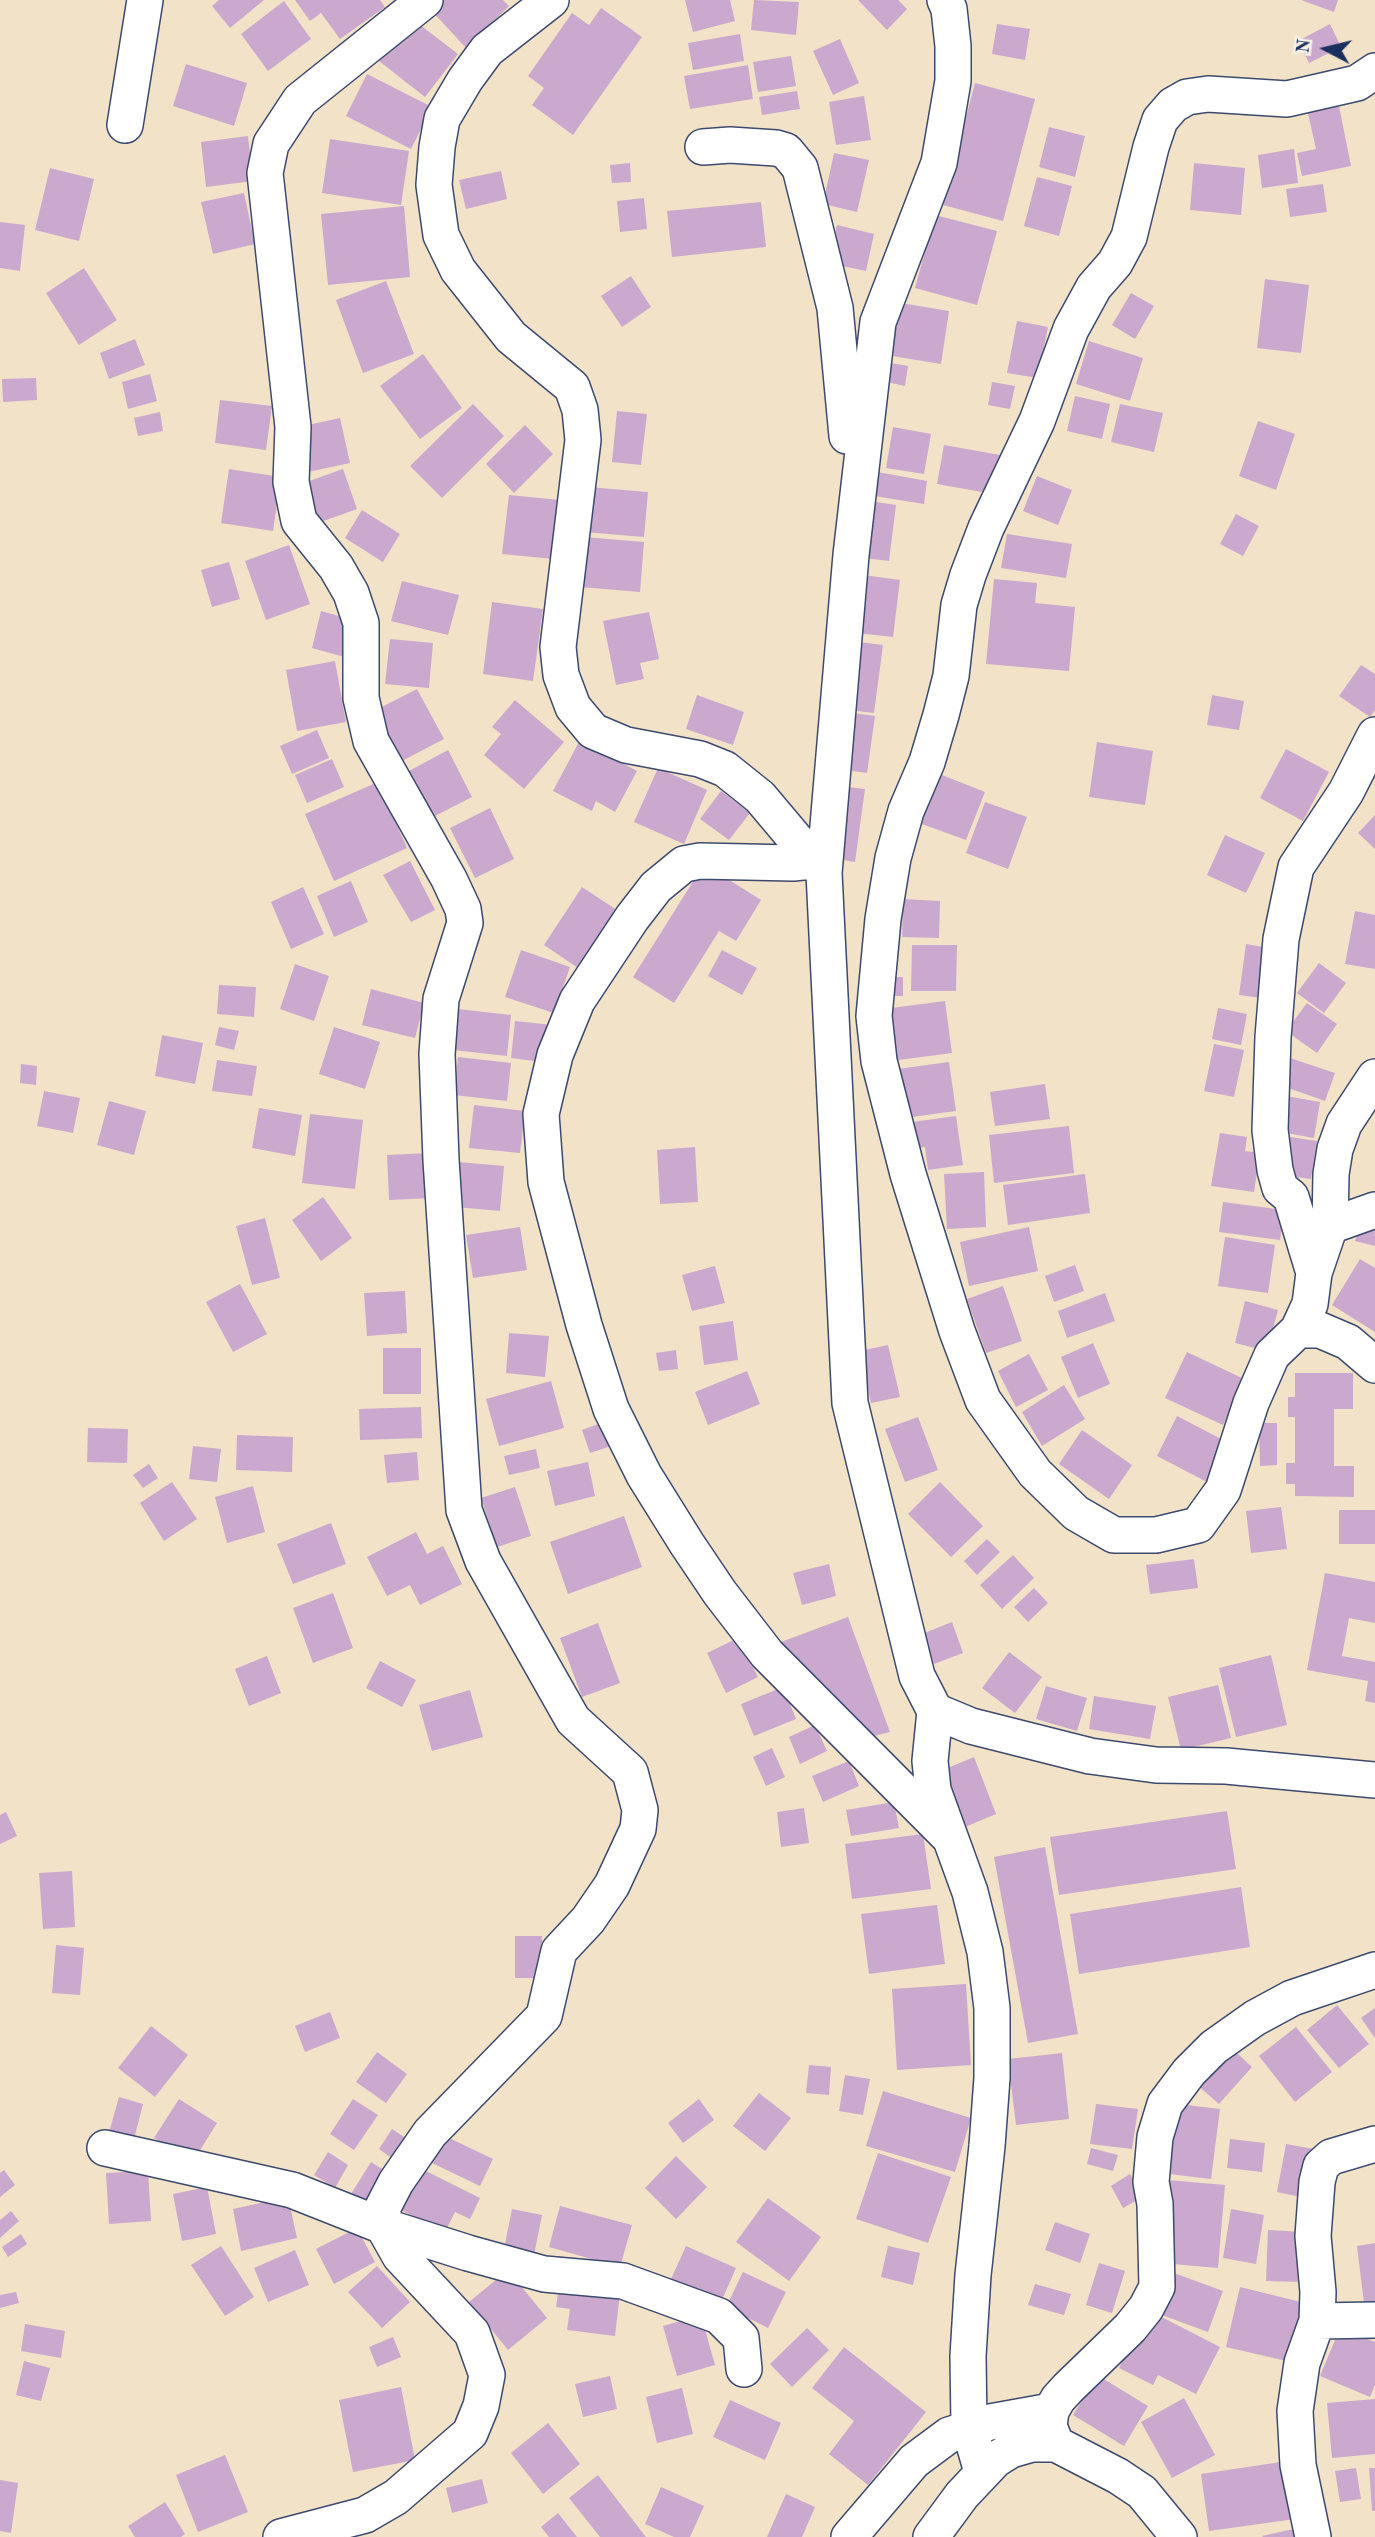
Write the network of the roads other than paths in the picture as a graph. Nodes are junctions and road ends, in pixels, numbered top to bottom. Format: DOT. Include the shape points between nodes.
graph roads {
  1 [pos="145,0"];
  2 [pos="425,0"];
  3 [pos="551,0"];
  4 [pos="945,0"];
  5 [pos="1375,71"];
  6 [pos="125,125"];
  7 [pos="704,147"];
  8 [pos="851,555"];
  9 [pos="1375,735"];
  10 [pos="1375,769"];
  11 [pos="1346,792"];
  12 [pos="818,867"];
  13 [pos="1375,1077"];
  14 [pos="1375,1210"];
  15 [pos="1330,1226"];
  16 [pos="1314,1273"];
  17 [pos="1298,1330"];
  18 [pos="1375,1365"];
  19 [pos="935,1711"];
  20 [pos="1375,1780"];
  21 [pos="949,1837"];
  22 [pos="1375,1970"];
  23 [pos="1375,2144"];
  24 [pos="105,2148"];
  25 [pos="383,2226"];
  26 [pos="1375,2320"];
  27 [pos="1317,2321"];
  28 [pos="744,2369"];
  29 [pos="969,2427"];
  30 [pos="1053,2428"];
  31 [pos="982,2472"];
  32 [pos="281,2537"];
  33 [pos="849,2537"];
  34 [pos="931,2537"];
  35 [pos="1178,2537"];
  36 [pos="1313,2537"];
  1 -- 6 [label="street"];
  2 -- 25 [label="street" via="300,100 271,144 265,173 293,427 291,482 299,521 336,567 361,623 361,698 371,741 463,909 463,932 441,999 437,1054 464,1510 483,1561 573,1720 630,1772 640,1810 638,1829 612,1885 559,1951 544,2016 430,2133 383,2207"];
  3 -- 12 [label="street" via="487,50 465,80 442,119 434,185 441,236 458,270 511,337 572,387 580,410 583,440 558,647 561,675 573,707 593,731 626,745 700,759 725,769 760,797"];
  4 -- 8 [label="street" via="953,81 939,163 878,322"];
  5 -- 17 [label="street" via="1357,83 1287,99 1187,97 1160,120 1129,237 1077,317 1037,421 968,575 959,605 945,702 894,858 874,1016 879,1061 908,1174 983,1400 1035,1473 1076,1513 1114,1535 1156,1535 1198,1525 1223,1490 1272,1355"];
  7 -- 8 [label="street" via="776,148 786,151 800,168 835,308 842,360"];
  8 -- 12 [label="street"];
  9 -- 11 [label="street"];
  10 -- 11 [label="street"];
  11 -- 16 [label="street" via="1296,867 1281,939 1273,1037 1270,1129 1275,1170 1280,1188 1291,1197"];
  12 -- 19 [label="street" via="850,1403 917,1676"];
  12 -- 21 [label="street" via="700,861 684,864 656,887 577,1001 555,1055 541,1114 546,1182 611,1409 687,1545 767,1654"];
  13 -- 15 [label="street" via="1344,1124 1335,1149"];
  14 -- 15 [label="street"];
  15 -- 16 [label="street"];
  16 -- 17 [label="street" via="1310,1304"];
  17 -- 18 [label="street" via="1320,1330 1348,1342"];
  19 -- 20 [label="street" via="971,1726 1090,1756"];
  19 -- 21 [label="street" via="933,1790"];
  21 -- 29 [label="street" via="970,1892 985,1952 992,2008 988,2146 969,2343"];
  22 -- 30 [label="street" via="1292,1998 1255,2018 1206,2055 1165,2104 1155,2137 1151,2182 1157,2287 1130,2328 1063,2393"];
  23 -- 27 [label="street" via="1331,2157 1321,2166 1313,2236"];
  24 -- 25 [label="street" via="292,2190"];
  25 -- 28 [label="street" via="544,2274 623,2281 719,2316 741,2338"];
  25 -- 32 [label="street" via="400,2256 472,2333 487,2375 481,2406 470,2433 396,2497 365,2515"];
  26 -- 27 [label="street"];
  27 -- 36 [label="street" via="1301,2363 1294,2412 1298,2465"];
  29 -- 30 [label="street"];
  29 -- 31 [label="street"];
  29 -- 33 [label="street" via="949,2435 914,2461"];
  30 -- 31 [label="street"];
  30 -- 35 [label="street" via="1142,2492"];
  31 -- 34 [label="street"];
}
